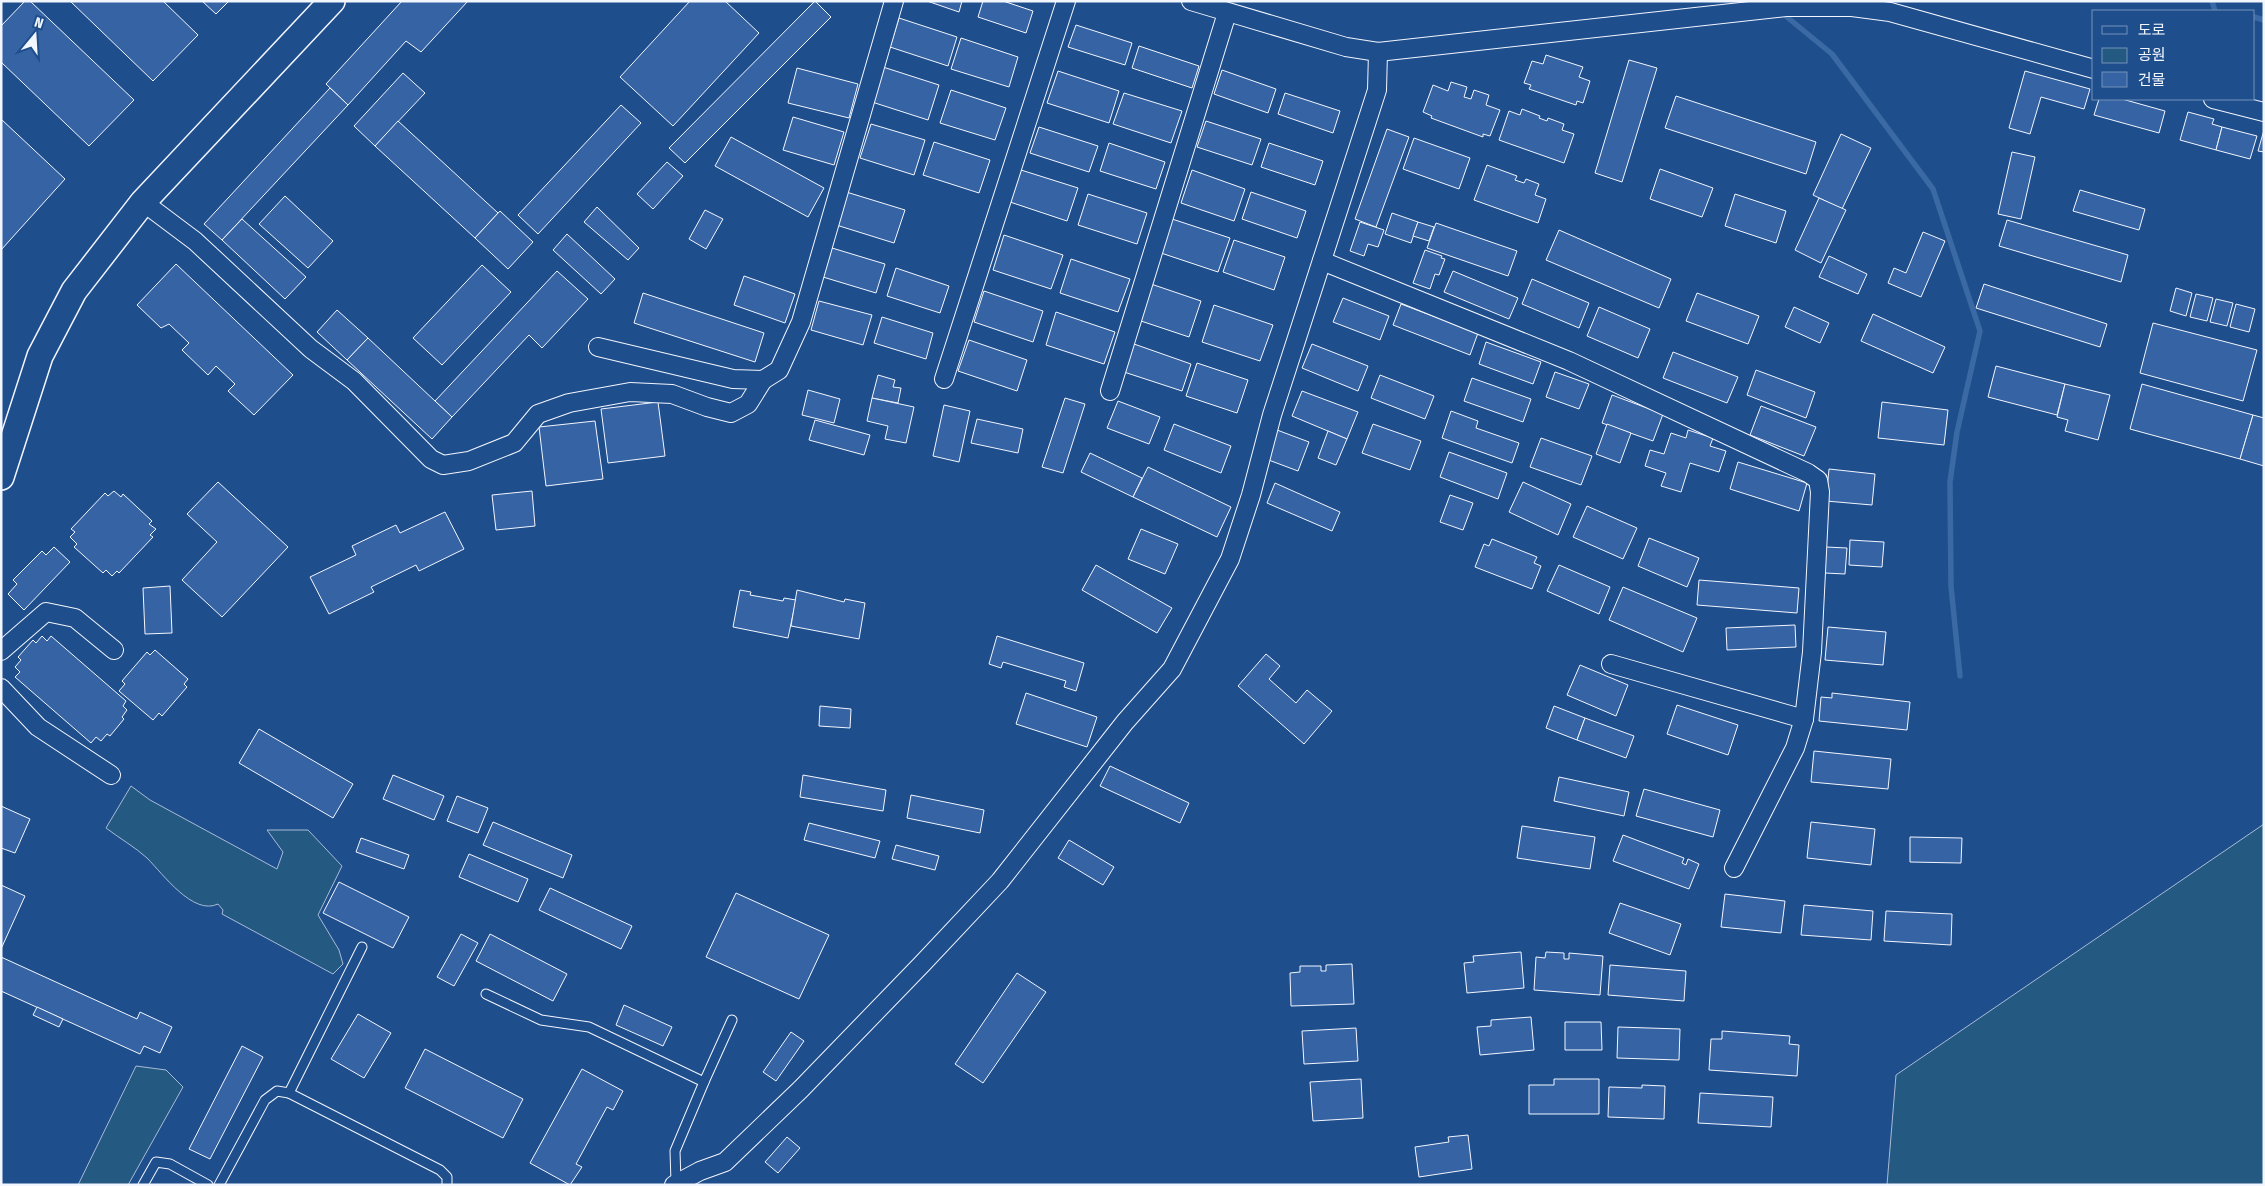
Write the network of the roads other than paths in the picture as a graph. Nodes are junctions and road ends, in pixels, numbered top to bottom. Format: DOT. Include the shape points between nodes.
graph roads {
  1 [pos="332,1"];
  2 [pos="894,1"];
  3 [pos="1066,1"];
  4 [pos="1191,1"];
  5 [pos="1867,5"];
  6 [pos="1227,13"];
  7 [pos="1378,52"];
  8 [pos="2092,68"];
  9 [pos="2217,100"];
  10 [pos="2264,112"];
  11 [pos="143,202"];
  12 [pos="1322,261"];
  13 [pos="598,348"];
  14 [pos="944,379"];
  15 [pos="763,380"];
  16 [pos="1110,391"];
  17 [pos="1,477"];
  18 [pos="114,650"];
  19 [pos="1,651"];
  20 [pos="1611,664"];
  21 [pos="1,688"];
  22 [pos="1804,719"];
  23 [pos="111,775"];
  24 [pos="1734,868"];
  25 [pos="362,947"];
  26 [pos="486,994"];
  27 [pos="732,1020"];
  28 [pos="704,1082"];
  29 [pos="289,1093"];
  30 [pos="675,1184"];
  31 [pos="144,1185"];
  32 [pos="208,1185"];
  33 [pos="220,1185"];
  34 [pos="447,1185"];
  1 -- 11 [label="street"];
  2 -- 15 [label="street" via="801,322 779,370"];
  3 -- 14 [label="street"];
  4 -- 6 [label="street"];
  5 -- 7 [label="street" via="1782,7"];
  5 -- 8 [label="street"];
  6 -- 7 [label="street" via="1346,47"];
  6 -- 16 [label="street"];
  7 -- 12 [label="street" via="1377,90"];
  9 -- 10 [label="street"];
  11 -- 15 [label="street" via="195,241 311,349 354,381 431,459 443,465 469,461 514,443 538,414 569,403 630,392 672,394 731,413 748,404"];
  11 -- 17 [label="street" via="74,291 40,356"];
  12 -- 22 [label="street" via="1569,361 1818,480 1812,652"];
  12 -- 30 [label="street" via="1230,559 1172,669 1125,722 1000,881 916,971 725,1162"];
  13 -- 15 [label="street" via="733,379"];
  18 -- 19 [label="street" via="75,618 46,612"];
  20 -- 22 [label="street"];
  21 -- 23 [label="street" via="38,727"];
  22 -- 24 [label="street" via="1794,748"];
  25 -- 29 [label="lane"];
  26 -- 28 [label="lane" via="541,1020 589,1027"];
  27 -- 28 [label="lane"];
  28 -- 30 [label="lane" via="675,1151"];
  29 -- 33 [label="lane" via="277,1091 265,1100"];
  29 -- 34 [label="lane" via="440,1170 447,1177"];
  31 -- 32 [label="lane" via="156,1162 170,1164"];
}
